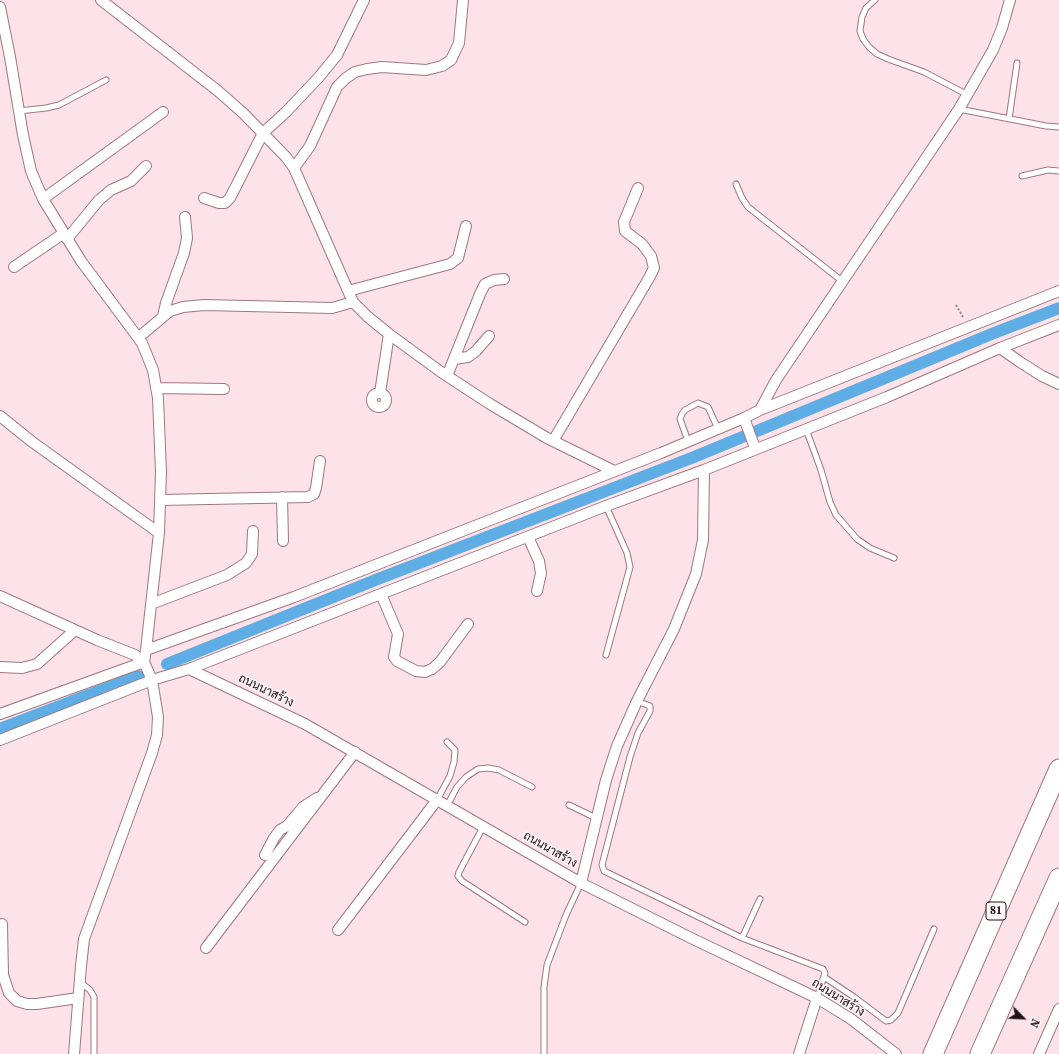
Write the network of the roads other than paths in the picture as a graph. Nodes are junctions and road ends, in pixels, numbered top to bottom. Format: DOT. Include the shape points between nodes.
graph roads {
  1 [pos="101,0"];
  2 [pos="364,0"];
  3 [pos="463,0"];
  4 [pos="875,0"];
  5 [pos="1010,0"];
  6 [pos="0,7"];
  7 [pos="10,57"];
  8 [pos="0,59"];
  9 [pos="1017,63"];
  10 [pos="106,80"];
  11 [pos="968,95"];
  12 [pos="959,109"];
  13 [pos="20,111"];
  14 [pos="163,112"];
  15 [pos="1009,119"];
  16 [pos="1059,127"];
  17 [pos="263,133"];
  18 [pos="146,166"];
  19 [pos="294,168"];
  20 [pos="1059,171"];
  21 [pos="1022,176"];
  22 [pos="736,184"];
  23 [pos="638,188"];
  24 [pos="204,198"];
  25 [pos="42,199"];
  26 [pos="185,217"];
  27 [pos="466,226"];
  28 [pos="66,236"];
  29 [pos="14,267"];
  30 [pos="504,279"];
  31 [pos="842,281"];
  32 [pos="348,291"];
  33 [pos="1059,291"];
  34 [pos="353,302"];
  35 [pos="164,316"];
  36 [pos="1059,325"];
  37 [pos="389,334"];
  38 [pos="489,336"];
  39 [pos="139,338"];
  40 [pos="1000,348"];
  41 [pos="454,359"];
  42 [pos="447,376"];
  43 [pos="1059,384"];
  44 [pos="156,388"];
  45 [pos="224,389"];
  46 [pos="380,393"];
  47 [pos="760,410"];
  48 [pos="0,416"];
  49 [pos="745,421"];
  50 [pos="806,428"];
  51 [pos="718,429"];
  52 [pos="688,441"];
  53 [pos="553,442"];
  54 [pos="753,445"];
  55 [pos="320,461"];
  56 [pos="704,470"];
  57 [pos="614,471"];
  58 [pos="282,497"];
  59 [pos="160,500"];
  60 [pos="606,506"];
  61 [pos="253,531"];
  62 [pos="159,533"];
  63 [pos="528,537"];
  64 [pos="283,541"];
  65 [pos="894,558"];
  66 [pos="537,591"];
  67 [pos="381,594"];
  68 [pos="0,596"];
  69 [pos="151,604"];
  70 [pos="468,624"];
  71 [pos="75,630"];
  72 [pos="146,650"];
  73 [pos="606,655"];
  74 [pos="144,662"];
  75 [pos="0,667"];
  76 [pos="189,669"];
  77 [pos="152,680"];
  78 [pos="637,701"];
  79 [pos="0,714"];
  80 [pos="0,740"];
  81 [pos="447,742"];
  82 [pos="355,752"];
  83 [pos="1059,769"];
  84 [pos="532,787"];
  85 [pos="321,797"];
  86 [pos="437,800"];
  87 [pos="570,805"];
  88 [pos="447,806"];
  89 [pos="596,818"];
  90 [pos="483,827"];
  91 [pos="265,855"];
  92 [pos="1059,878"];
  93 [pos="581,883"];
  94 [pos="760,899"];
  95 [pos="525,922"];
  96 [pos="2,924"];
  97 [pos="338,930"];
  98 [pos="934,930"];
  99 [pos="742,938"];
  100 [pos="206,948"];
  101 [pos="1,968"];
  102 [pos="824,977"];
  103 [pos="79,982"];
  104 [pos="78,998"];
  105 [pos="817,998"];
  106 [pos="1059,1008"];
  107 [pos="74,1054"];
  108 [pos="94,1054"];
  109 [pos="544,1054"];
  110 [pos="799,1054"];
  111 [pos="896,1054"];
  112 [pos="933,1054"];
  113 [pos="980,1054"];
  114 [pos="1039,1054"];
  1 -- 17 [label="street" via="218,91"];
  2 -- 17 [label="street" via="337,54 319,77"];
  3 -- 19 [label="street" via="459,43 451,60 442,66 426,70 382,67 355,72 346,78 337,87 310,146"];
  4 -- 11 [label="lane" via="866,8 860,31 869,47 877,54 924,72"];
  5 -- 11 [label="street" via="993,50"];
  6 -- 7 [label="street"];
  7 -- 8 [label="street"];
  7 -- 13 [label="street"];
  9 -- 15 [label="lane"];
  10 -- 13 [label="lane" via="58,105"];
  11 -- 12 [label="street"];
  12 -- 15 [label="lane"];
  12 -- 31 [label="street"];
  13 -- 25 [label="street" via="31,171"];
  14 -- 25 [label="street"];
  15 -- 16 [label="lane"];
  17 -- 19 [label="street"];
  17 -- 24 [label="street" via="230,198 225,203"];
  18 -- 28 [label="street" via="131,181 111,190 99,200"];
  19 -- 32 [label="street"];
  20 -- 21 [label="lane" via="1048,170"];
  22 -- 31 [label="lane" via="748,207"];
  23 -- 53 [label="street" via="624,222 625,231 642,244 651,256 654,268"];
  25 -- 28 [label="street"];
  26 -- 35 [label="street" via="187,238 184,253"];
  27 -- 32 [label="street" via="458,258 450,264"];
  28 -- 29 [label="street"];
  28 -- 39 [label="street" via="81,262"];
  30 -- 41 [label="street" via="485,284"];
  31 -- 47 [label="street" via="776,380"];
  32 -- 34 [label="street"];
  33 -- 47 [label="street"];
  34 -- 35 [label="street" via="332,308 204,305 176,309"];
  34 -- 37 [label="street"];
  35 -- 39 [label="street"];
  36 -- 40 [label="street"];
  37 -- 42 [label="street"];
  37 -- 46 [label="street"];
  38 -- 41 [label="street" via="468,357"];
  39 -- 44 [label="street" via="152,370"];
  40 -- 43 [label="street"];
  40 -- 50 [label="street"];
  41 -- 42 [label="street"];
  42 -- 53 [label="street"];
  44 -- 45 [label="street"];
  44 -- 59 [label="street"];
  47 -- 49 [label="street"];
  48 -- 62 [label="street"];
  49 -- 51 [label="street"];
  49 -- 54 [label="street"];
  50 -- 54 [label="street"];
  50 -- 65 [label="lane" via="836,515 857,539 870,548"];
  51 -- 52 [label="street"];
  51 -- 52 [label="lane" via="708,407 698,403 685,410 680,419"];
  52 -- 57 [label="street"];
  53 -- 57 [label="street"];
  54 -- 56 [label="street"];
  55 -- 58 [label="street" via="314,494"];
  56 -- 60 [label="street"];
  56 -- 78 [label="street" via="703,540 696,574 674,629"];
  57 -- 72 [label="street" via="294,598"];
  58 -- 59 [label="street"];
  58 -- 64 [label="street"];
  59 -- 62 [label="street"];
  60 -- 63 [label="street"];
  60 -- 73 [label="lane" via="627,553 630,567"];
  61 -- 69 [label="street" via="252,554 246,563 228,575"];
  62 -- 69 [label="street"];
  63 -- 66 [label="street" via="539,561 541,573"];
  63 -- 67 [label="street"];
  67 -- 70 [label="street" via="398,634 394,657 396,661 416,671 425,672 440,662"];
  67 -- 76 [label="street"];
  68 -- 71 [label="street"];
  69 -- 72 [label="street"];
  71 -- 74 [label="street" via="135,655"];
  71 -- 75 [label="street" via="37,664 22,668"];
  72 -- 74 [label="street"];
  74 -- 77 [label="street"];
  74 -- 79 [label="street"];
  76 -- 77 [label="street"];
  76 -- 82 [label="street, ถนนนาสร้าง" via="305,724"];
  77 -- 80 [label="street"];
  77 -- 103 [label="street" via="158,717 157,735 84,939"];
  78 -- 89 [label="street" via="617,746"];
  78 -- 99 [label="lane" via="650,706 650,711 638,733 630,757 602,865 604,871"];
  81 -- 86 [label="lane" via="455,750 454,762 450,776"];
  82 -- 85 [label="street"];
  82 -- 86 [label="street, ถนนนาสร้าง"];
  83 -- 112 [label="highway, 81"];
  84 -- 88 [label="lane" via="499,770 478,769 456,787"];
  85 -- 91 [label="street" via="303,807 280,830"];
  85 -- 100 [label="street"];
  86 -- 88 [label="street, ถนนนาสร้าง"];
  86 -- 97 [label="street"];
  87 -- 89 [label="lane"];
  88 -- 90 [label="street, ถนนนาสร้าง"];
  89 -- 93 [label="street"];
  90 -- 93 [label="street, ถนนนาสร้าง"];
  90 -- 95 [label="lane" via="458,876"];
  92 -- 113 [label="highway"];
  93 -- 105 [label="street, ถนนนาสร้าง"];
  93 -- 109 [label="lane" via="547,965 544,987"];
  94 -- 99 [label="lane"];
  96 -- 101 [label="street"];
  98 -- 102 [label="lane" via="898,1014 891,1020 886,1021"];
  99 -- 102 [label="lane" via="823,969"];
  101 -- 104 [label="street" via="8,993 17,1002 37,1004"];
  102 -- 105 [label="lane"];
  103 -- 104 [label="street"];
  103 -- 108 [label="lane" via="90,990 94,997"];
  104 -- 107 [label="street"];
  105 -- 110 [label="street"];
  105 -- 111 [label="street, ถนนนาสร้าง" via="851,1019"];
  106 -- 114 [label="street"];
}
